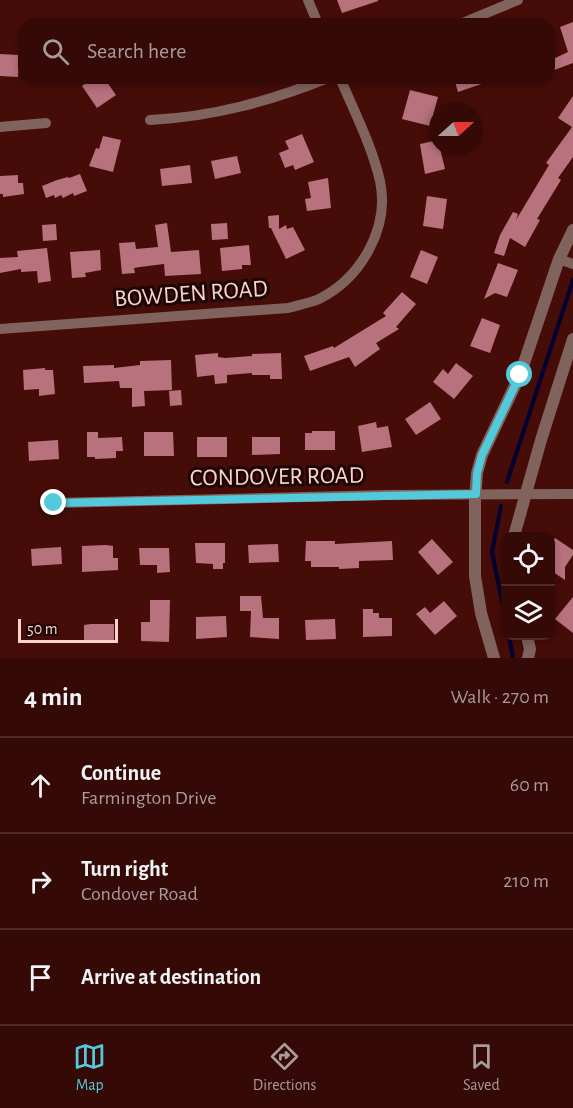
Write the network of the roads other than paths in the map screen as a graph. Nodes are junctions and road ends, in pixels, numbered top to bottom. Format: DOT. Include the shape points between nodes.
graph roads {
  1 [pos="308,0"];
  2 [pos="518,0"];
  3 [pos="316,18"];
  4 [pos="474,18"];
  5 [pos="310,84"];
  6 [pos="342,84"];
  7 [pos="150,120"];
  8 [pos="46,123"];
  9 [pos="0,127"];
  10 [pos="573,230"];
  11 [pos="559,259"];
  12 [pos="573,264"];
  13 [pos="0,329"];
  14 [pos="573,339"];
  15 [pos="476,494"];
  16 [pos="573,494"];
  17 [pos="525,495"];
  18 [pos="54,503"];
  19 [pos="515,532"];
  20 [pos="528,640"];
  21 [pos="494,658"];
  22 [pos="528,658"];
  1 -- 3 [label="street"];
  2 -- 4 [label="street"];
  5 -- 7 [label="street" via="246,106"];
  6 -- 13 [label="street, BOWDEN ROAD" via="374,163 381,189 380,221 366,256 335,289 288,308"];
  8 -- 9 [label="street"];
  10 -- 11 [label="street"];
  11 -- 12 [label="street"];
  11 -- 15 [label="street" via="520,375 482,455"];
  14 -- 17 [label="street"];
  15 -- 17 [label="street, CONDOVER ROAD"];
  15 -- 18 [label="street, CONDOVER ROAD"];
  15 -- 21 [label="street" via="475,576"];
  16 -- 17 [label="street, CONDOVER ROAD"];
  17 -- 19 [label="street"];
  20 -- 22 [label="street"];
}
